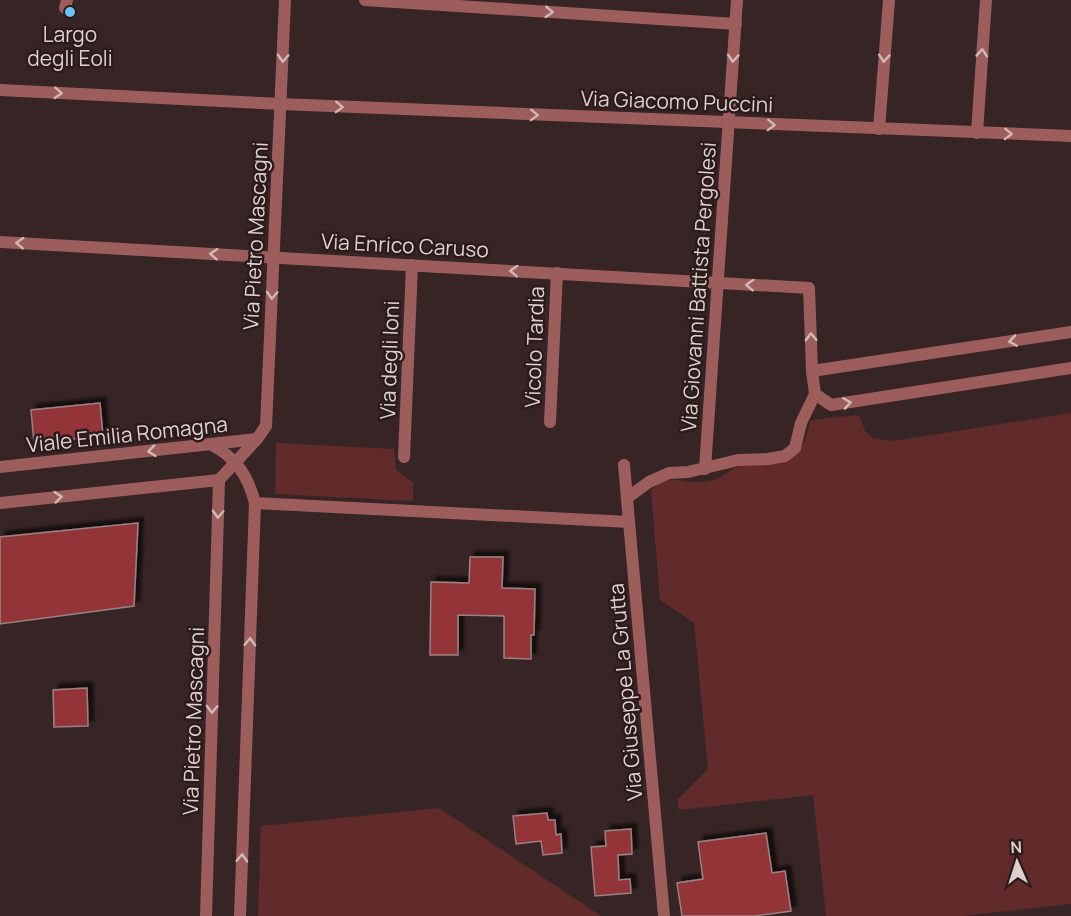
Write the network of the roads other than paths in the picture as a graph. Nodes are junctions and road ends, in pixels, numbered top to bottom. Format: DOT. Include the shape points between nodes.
graph roads {
  1 [pos="285,0"];
  2 [pos="364,0"];
  3 [pos="737,0"];
  4 [pos="889,0"];
  5 [pos="986,0"];
  6 [pos="499,4"];
  7 [pos="736,24"];
  8 [pos="0,90"];
  9 [pos="281,104"];
  10 [pos="729,123"];
  11 [pos="879,129"];
  12 [pos="977,133"];
  13 [pos="1071,136"];
  14 [pos="0,242"];
  15 [pos="274,257"];
  16 [pos="412,265"];
  17 [pos="557,273"];
  18 [pos="718,283"];
  19 [pos="1071,332"];
  20 [pos="1071,368"];
  21 [pos="812,371"];
  22 [pos="814,394"];
  23 [pos="550,422"];
  24 [pos="257,439"];
  25 [pos="210,444"];
  26 [pos="404,457"];
  27 [pos="236,462"];
  28 [pos="624,465"];
  29 [pos="0,467"];
  30 [pos="705,469"];
  31 [pos="219,480"];
  32 [pos="627,498"];
  33 [pos="0,503"];
  34 [pos="255,503"];
  35 [pos="629,522"];
  36 [pos="206,916"];
  37 [pos="240,916"];
  38 [pos="664,916"];
  1 -- 9 [label="street, Via Pietro Mascagni, one-way"];
  2 -- 6 [label="street"];
  3 -- 7 [label="street, Via Giovanni Battista Pergolesi"];
  4 -- 11 [label="street, one-way"];
  12 -- 5 [label="street, one-way"];
  6 -- 7 [label="street, one-way"];
  7 -- 10 [label="street, Via Giovanni Battista Pergolesi, one-way"];
  8 -- 9 [label="street, Via Giacomo Puccini, one-way"];
  9 -- 10 [label="street, Via Giacomo Puccini, one-way"];
  9 -- 15 [label="street, Via Pietro Mascagni"];
  10 -- 11 [label="street, Via Giacomo Puccini, one-way"];
  10 -- 18 [label="street, Via Giovanni Battista Pergolesi"];
  11 -- 12 [label="street, Via Giacomo Puccini"];
  12 -- 13 [label="street, Via Giacomo Puccini, one-way"];
  15 -- 14 [label="street, Via Enrico Caruso, one-way"];
  15 -- 16 [label="street, Via Enrico Caruso"];
  15 -- 24 [label="street, Via Pietro Mascagni, one-way" via="266,426"];
  17 -- 16 [label="street, Via Enrico Caruso, one-way"];
  16 -- 26 [label="street, Via degli Ioni"];
  17 -- 18 [label="street, Via Enrico Caruso"];
  17 -- 23 [label="street, Vicolo Tardia"];
  21 -- 18 [label="street, Via Enrico Caruso, one-way" via="809,288"];
  18 -- 30 [label="street, Via Giovanni Battista Pergolesi"];
  19 -- 21 [label="street, one-way"];
  22 -- 20 [label="street, one-way" via="831,405"];
  21 -- 22 [label="street"];
  22 -- 30 [label="street" via="795,448 784,456 738,460"];
  24 -- 25 [label="street, Viale Emilia Romagna"];
  24 -- 27 [label="street, Via Pietro Mascagni"];
  25 -- 27 [label="street"];
  25 -- 29 [label="street, Viale Emilia Romagna, one-way"];
  27 -- 31 [label="street, Via Pietro Mascagni"];
  27 -- 34 [label="street"];
  28 -- 32 [label="street, Via Giuseppe La Grutta"];
  30 -- 32 [label="street" via="669,473"];
  33 -- 31 [label="street, one-way"];
  31 -- 36 [label="street, Via Pietro Mascagni, one-way"];
  32 -- 35 [label="street, Via Giuseppe La Grutta"];
  34 -- 35 [label="street"];
  37 -- 34 [label="street, one-way"];
  35 -- 38 [label="street, Via Giuseppe La Grutta"];
}
